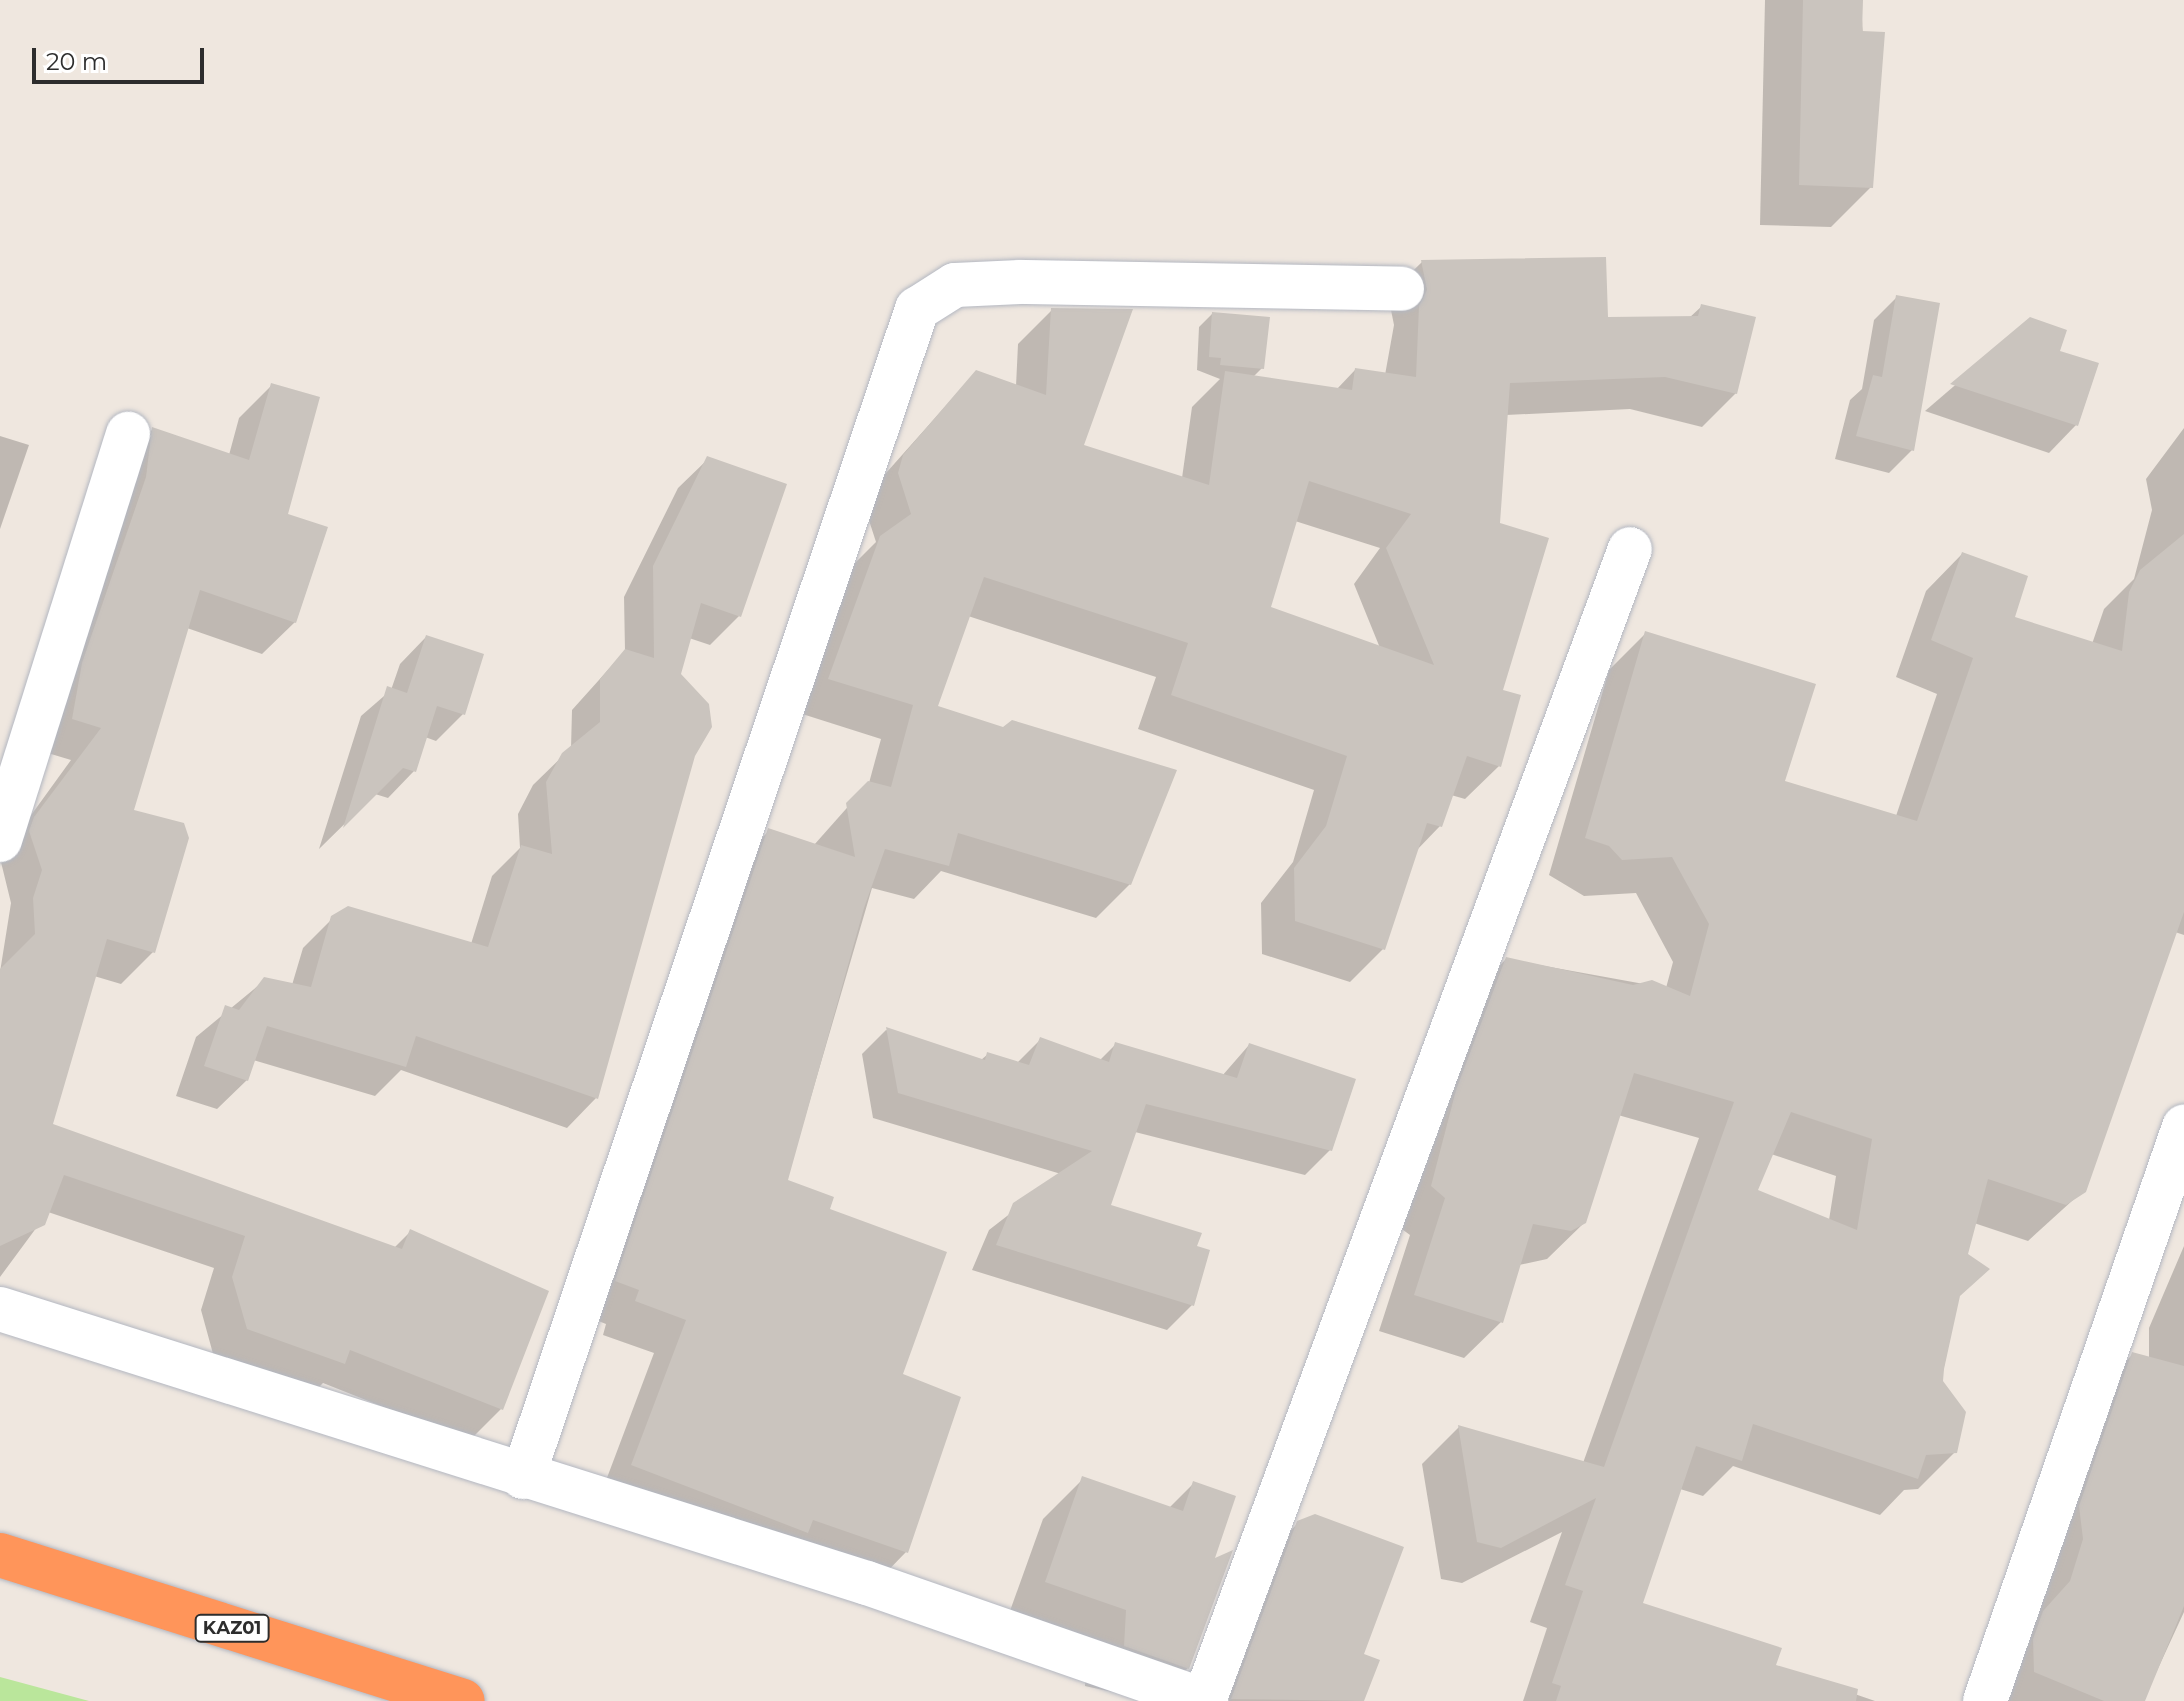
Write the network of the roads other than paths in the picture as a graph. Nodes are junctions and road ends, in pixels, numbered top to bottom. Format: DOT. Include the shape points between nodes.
graph roads {
  1 [pos="1402,289"];
  2 [pos="128,434"];
  3 [pos="1630,549"];
  4 [pos="0,840"];
  5 [pos="2184,1127"];
  6 [pos="0,1309"];
  7 [pos="523,1477"];
  8 [pos="0,1555"];
  9 [pos="463,1701"];
  10 [pos="1205,1701"];
  11 [pos="1985,1701"];
  1 -- 7 [label="street" via="1020,282 955,285 917,309"];
  2 -- 4 [label="street"];
  3 -- 10 [label="street"];
  5 -- 11 [label="street"];
  6 -- 7 [label="street"];
  7 -- 10 [label="street" via="867,1583"];
  8 -- 9 [label="highway, KАZ01"];
}
